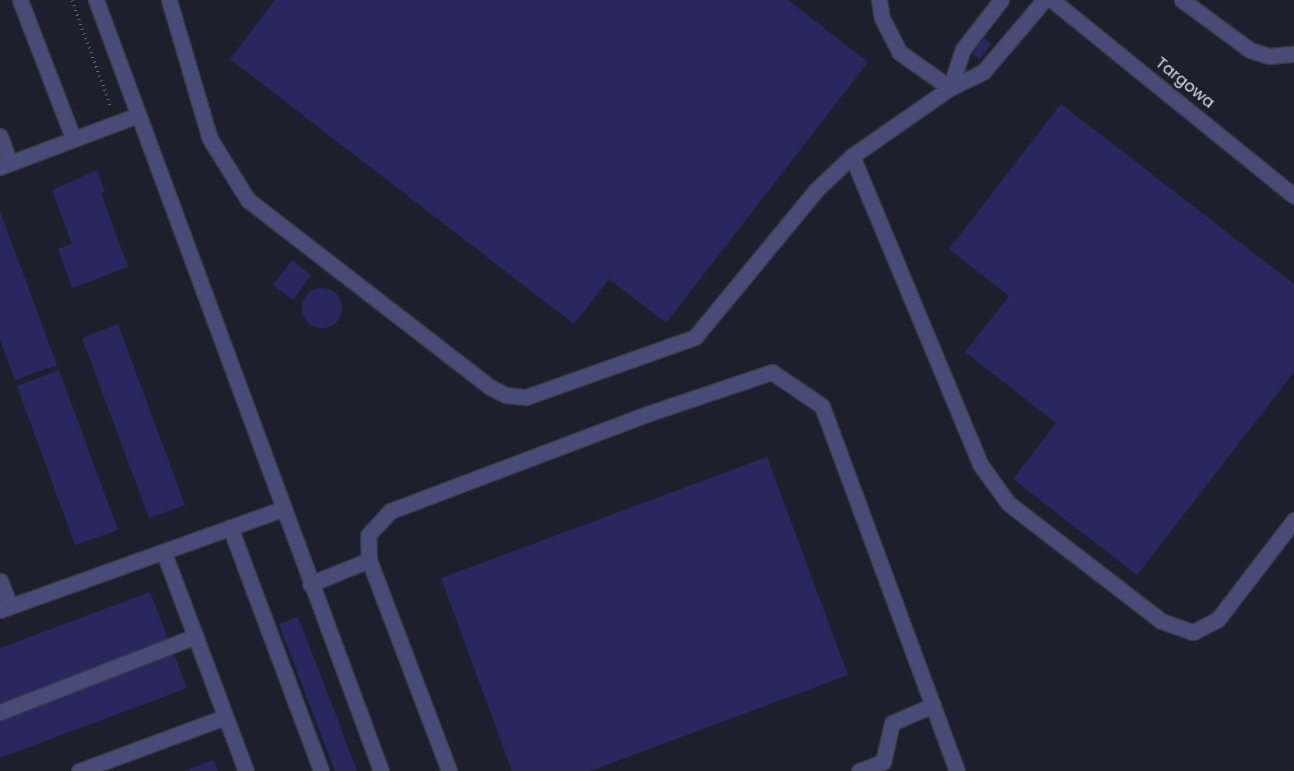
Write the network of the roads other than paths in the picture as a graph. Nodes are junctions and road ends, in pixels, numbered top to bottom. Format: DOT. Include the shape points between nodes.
graph roads {
  1 [pos="20,0"];
  2 [pos="96,0"];
  3 [pos="169,0"];
  4 [pos="879,0"];
  5 [pos="1001,0"];
  6 [pos="1044,0"];
  7 [pos="1052,0"];
  8 [pos="1182,0"];
  9 [pos="1294,54"];
  10 [pos="950,88"];
  11 [pos="135,116"];
  12 [pos="0,136"];
  13 [pos="73,138"];
  14 [pos="852,156"];
  15 [pos="5,165"];
  16 [pos="1294,196"];
  17 [pos="282,508"];
  18 [pos="1294,520"];
  19 [pos="230,527"];
  20 [pos="164,553"];
  21 [pos="369,560"];
  22 [pos="0,581"];
  23 [pos="310,584"];
  24 [pos="5,608"];
  25 [pos="196,636"];
  26 [pos="934,705"];
  27 [pos="0,712"];
  28 [pos="225,717"];
  29 [pos="78,771"];
  30 [pos="246,771"];
  31 [pos="321,771"];
  32 [pos="381,771"];
  33 [pos="449,771"];
  34 [pos="859,771"];
  35 [pos="957,771"];
  1 -- 13 [label="street"];
  2 -- 11 [label="street"];
  3 -- 14 [label="street" via="210,139 248,200 490,386 506,394 526,397 695,336 716,315 798,210"];
  4 -- 10 [label="street" via="882,18 899,52"];
  5 -- 10 [label="street" via="963,49"];
  6 -- 10 [label="street" via="983,72"];
  7 -- 16 [label="street, Targowa"];
  8 -- 9 [label="street" via="1250,50 1269,56"];
  10 -- 14 [label="street"];
  11 -- 13 [label="street"];
  11 -- 17 [label="street" via="201,279"];
  12 -- 15 [label="street"];
  13 -- 15 [label="street"];
  14 -- 18 [label="street" via="980,464 1008,503 1161,621 1193,632 1218,619"];
  17 -- 19 [label="street"];
  17 -- 23 [label="street"];
  19 -- 20 [label="street"];
  19 -- 31 [label="street"];
  20 -- 24 [label="street" via="141,557"];
  20 -- 25 [label="street"];
  21 -- 23 [label="street"];
  21 -- 26 [label="street" via="368,534 390,511 647,414 772,372 822,406"];
  21 -- 33 [label="street"];
  22 -- 24 [label="street"];
  23 -- 32 [label="street"];
  25 -- 27 [label="street"];
  25 -- 28 [label="street"];
  26 -- 34 [label="street" via="892,723 883,762"];
  26 -- 35 [label="street"];
  28 -- 29 [label="street"];
  28 -- 30 [label="street"];
}
